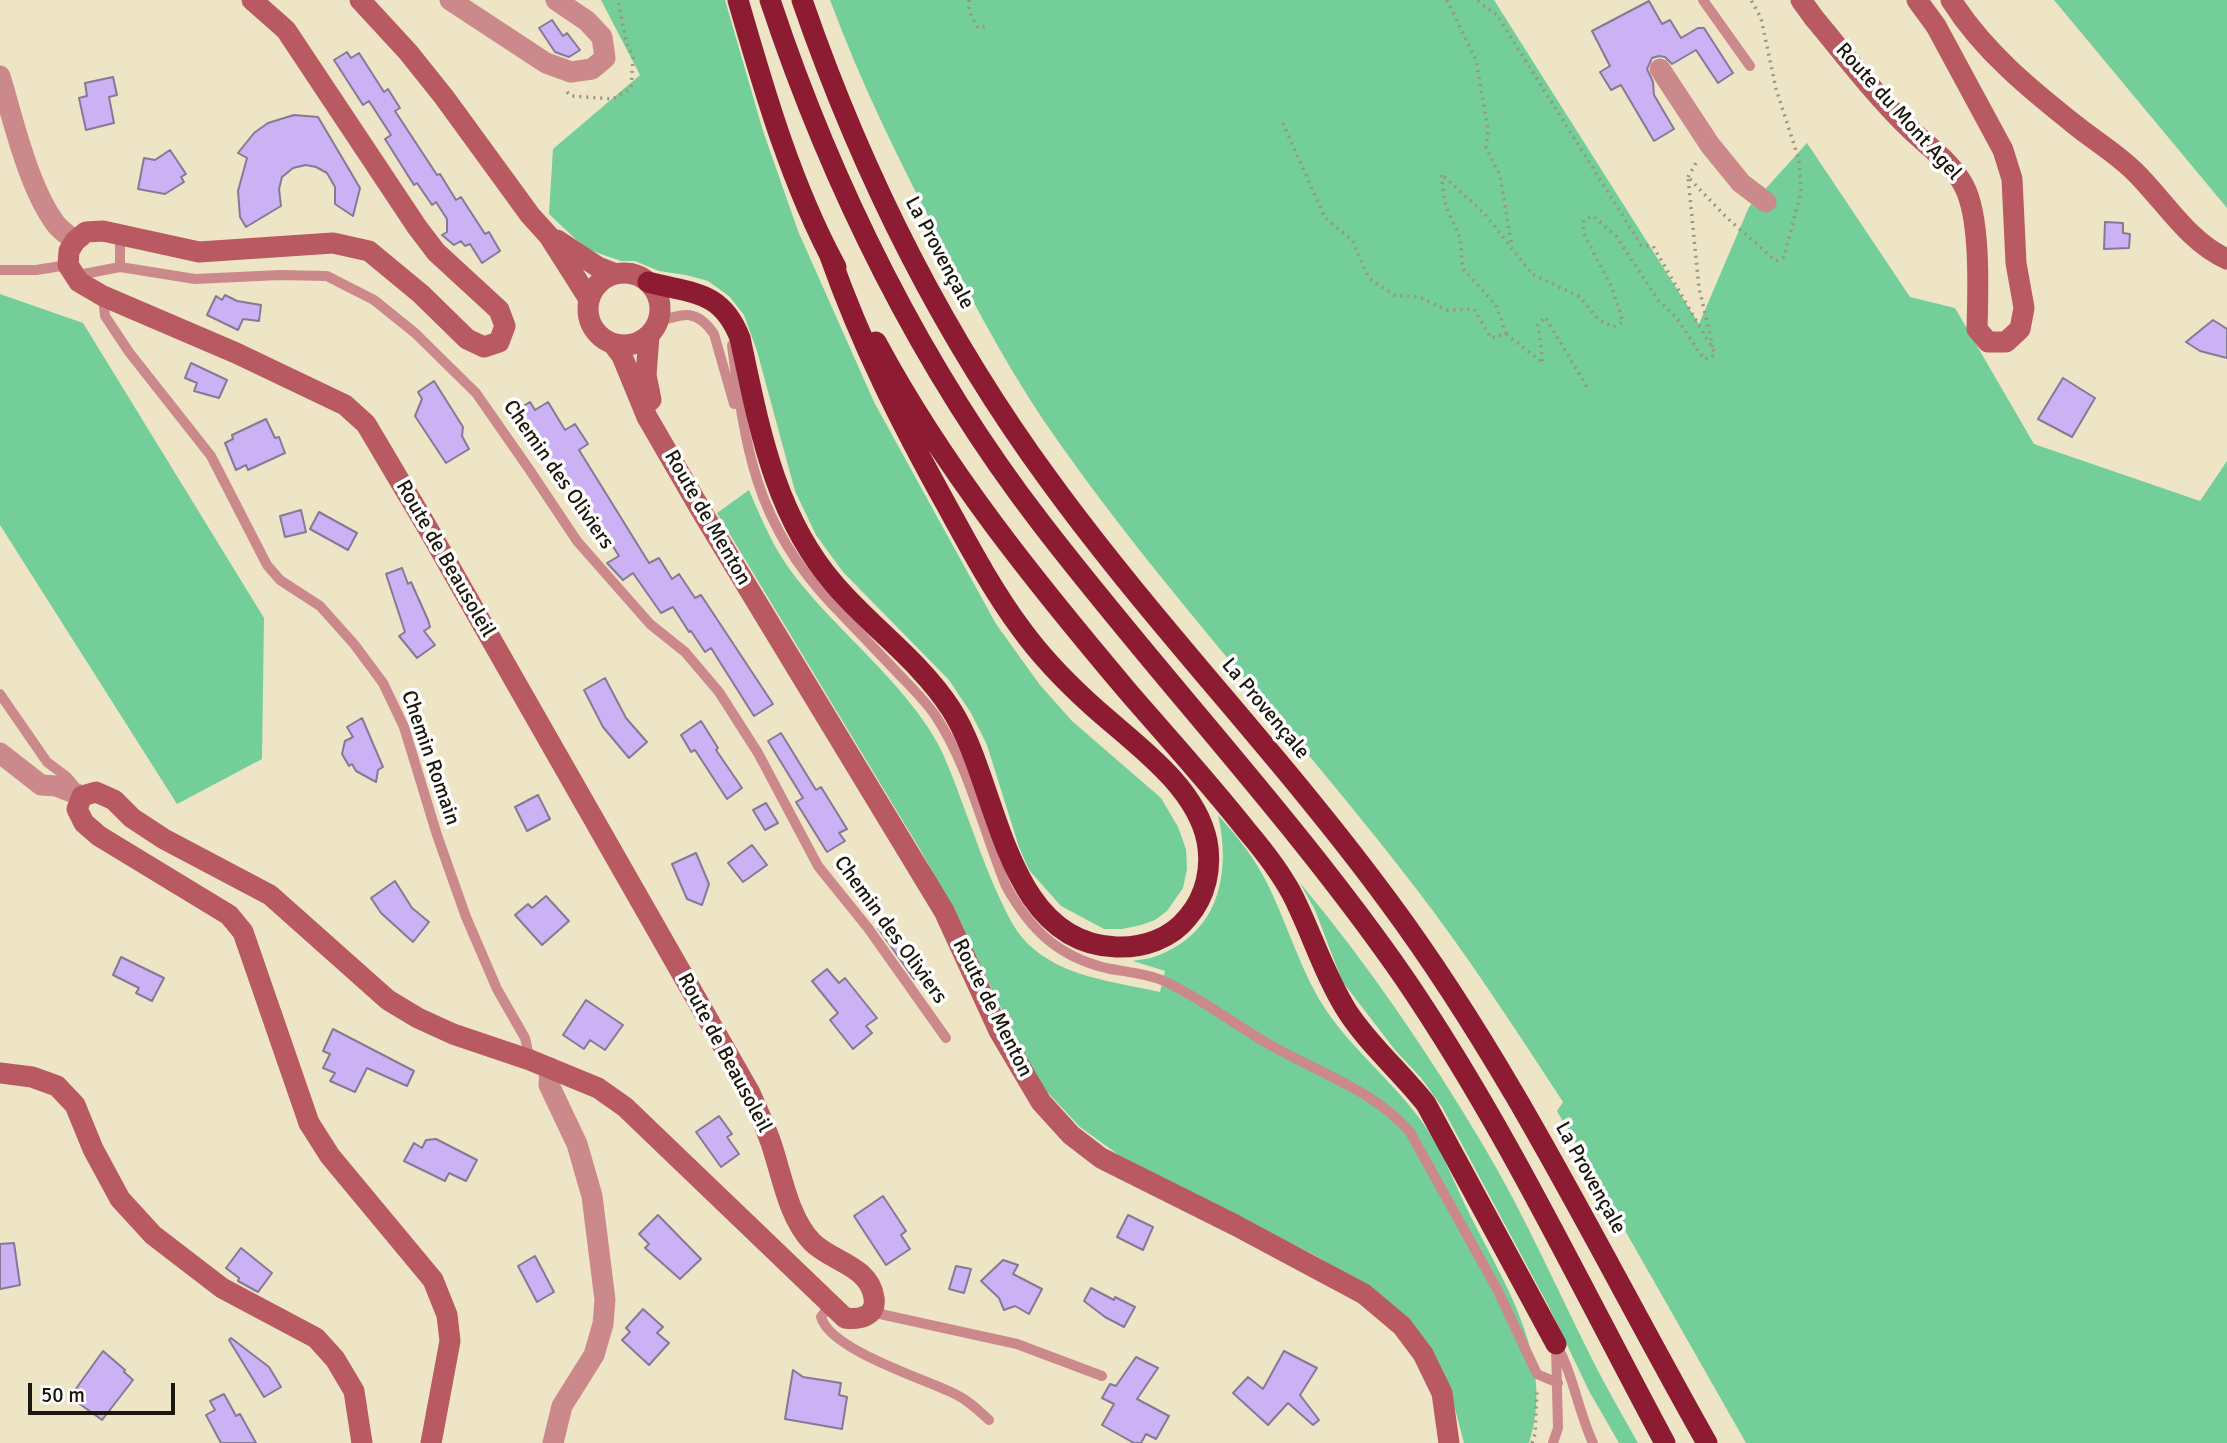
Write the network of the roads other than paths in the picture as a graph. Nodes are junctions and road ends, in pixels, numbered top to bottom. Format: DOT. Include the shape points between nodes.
graph roads {
  1 [pos="252,0"];
  2 [pos="360,0"];
  3 [pos="450,0"];
  4 [pos="556,0"];
  5 [pos="738,0"];
  6 [pos="770,0"];
  7 [pos="802,0"];
  8 [pos="1703,0"];
  9 [pos="1801,0"];
  10 [pos="1917,0"];
  11 [pos="1951,0"];
  12 [pos="1750,66"];
  13 [pos="1660,69"];
  14 [pos="0,76"];
  15 [pos="1766,202"];
  16 [pos="120,235"];
  17 [pos="549,236"];
  18 [pos="75,241"];
  19 [pos="830,256"];
  20 [pos="2227,258"];
  21 [pos="120,267"];
  22 [pos="0,270"];
  23 [pos="71,270"];
  24 [pos="615,274"];
  25 [pos="648,282"];
  26 [pos="103,296"];
  27 [pos="589,299"];
  28 [pos="725,309"];
  29 [pos="653,329"];
  30 [pos="613,344"];
  31 [pos="742,426"];
  32 [pos="659,434"];
  33 [pos="0,694"];
  34 [pos="0,753"];
  35 [pos="82,796"];
  36 [pos="946,1038"];
  37 [pos="540,1064"];
  38 [pos="0,1073"];
  39 [pos="830,1305"];
  40 [pos="871,1312"];
  41 [pos="1556,1344"];
  42 [pos="1102,1376"];
  43 [pos="1558,1383"];
  44 [pos="989,1420"];
  45 [pos="1558,1428"];
  46 [pos="362,1443"];
  47 [pos="431,1443"];
  48 [pos="553,1443"];
  49 [pos="1449,1443"];
  50 [pos="1553,1443"];
  51 [pos="1562,1443"];
  52 [pos="1593,1443"];
  53 [pos="1665,1443"];
  54 [pos="1707,1443"];
  1 -- 16 [label="street" via="286,30 436,252 499,310 505,326 499,342 484,347 467,338 369,251 333,243 199,252"];
  2 -- 17 [label="street" via="408,52"];
  3 -- 4 [label="street" via="546,63 571,72 592,69 605,58 603,37"];
  5 -- 19 [label="highway" via="785,148"];
  6 -- 53 [label="highway" via="796,79 848,199 942,376 1039,521 1326,872 1404,979 1486,1107"];
  7 -- 54 [label="highway, La Provençale" via="853,136 896,229 988,390 1105,554 1326,820 1440,973 1542,1139"];
  8 -- 12 [label="lane"];
  9 -- 10 [label="street, Route du Mont Agel" via="1908,127 1952,166 1965,188 1973,219 1977,329 1988,342 2006,342 2020,329 2024,307 2016,263 2012,179 2003,150 1936,26"];
  11 -- 20 [label="street" via="1969,28 2025,86 2133,170 2211,252"];
  13 -- 15 [label="street" via="1710,145 1741,183"];
  14 -- 18 [label="street" via="44,206 56,225"];
  16 -- 18 [label="street" via="86,232"];
  16 -- 21 [label="lane"];
  17 -- 24 [label="street"];
  17 -- 27 [label="street"];
  18 -- 23 [label="street" via="69,251"];
  19 -- 28 [label="highway" via="890,400 1002,602 1050,664 1179,785 1201,821 1207,841 1207,880 1183,924 1151,943 1112,947 1072,936 1042,911 1026,889 1004,843 975,755 951,708 932,682 835,586 793,524 769,463 740,338"];
  19 -- 41 [label="highway" via="884,356 955,470 1066,616 1249,832 1279,874 1329,980 1365,1034 1426,1104"];
  21 -- 23 [label="lane, Chemin des Oliviers"];
  21 -- 36 [label="lane, Chemin des Oliviers" via="195,279 327,276 374,300 415,333 476,393 577,541 650,624 685,652 719,692 758,753 818,866"];
  22 -- 23 [label="lane, Chemin des Oliviers"];
  23 -- 26 [label="street, Route de Beausoleil" via="85,288"];
  24 -- 25 [label="street" via="627,273"];
  24 -- 27 [label="street" via="595,286"];
  25 -- 28 [label="highway" via="702,295"];
  25 -- 29 [label="street" via="659,301"];
  26 -- 37 [label="lane, Chemin Romain" via="105,316 129,352 211,456 267,565 280,580 320,606 383,683 404,727 466,917 497,989"];
  26 -- 40 [label="street, Route de Beausoleil" via="345,405 366,424 750,1093 794,1213 813,1243 855,1269 871,1285 875,1301"];
  27 -- 30 [label="street" via="594,330"];
  28 -- 31 [label="lane"];
  29 -- 30 [label="street" via="636,343"];
  29 -- 31 [label="lane" via="687,314 707,324"];
  29 -- 32 [label="street, Route de Menton" via="646,375"];
  30 -- 32 [label="street, Route de Menton"];
  31 -- 43 [label="lane" via="764,500 798,564 933,712 952,742 1006,886 1033,929 1081,960 1161,980 1183,991 1399,1119 1498,1291 1537,1374"];
  32 -- 49 [label="street, Route de Menton" via="944,911 999,1031 1041,1102 1071,1135 1101,1158 1364,1294 1402,1326 1423,1354 1442,1393"];
  33 -- 35 [label="lane" via="47,762"];
  34 -- 35 [label="street" via="41,785"];
  35 -- 37 [label="street" via="96,792 114,800 164,839 270,895 388,1000 418,1018"];
  35 -- 47 [label="street" via="77,809 91,830 229,915 243,932 309,1123 330,1156 433,1280 447,1315 450,1340"];
  37 -- 39 [label="street" via="598,1087 625,1107"];
  37 -- 48 [label="street" via="577,1144 592,1196 604,1300 594,1355 562,1406"];
  38 -- 46 [label="street" via="57,1086 75,1105 120,1199 153,1235 222,1288 316,1338 354,1391"];
  39 -- 40 [label="street" via="845,1318 859,1320"];
  39 -- 44 [label="lane" via="821,1317 824,1326 841,1340 905,1375 954,1394"];
  40 -- 42 [label="lane" via="1017,1344"];
  41 -- 43 [label="lane"];
  41 -- 52 [label="lane"];
  43 -- 45 [label="lane"];
  45 -- 50 [label="lane"];
  45 -- 51 [label="lane"];
}
